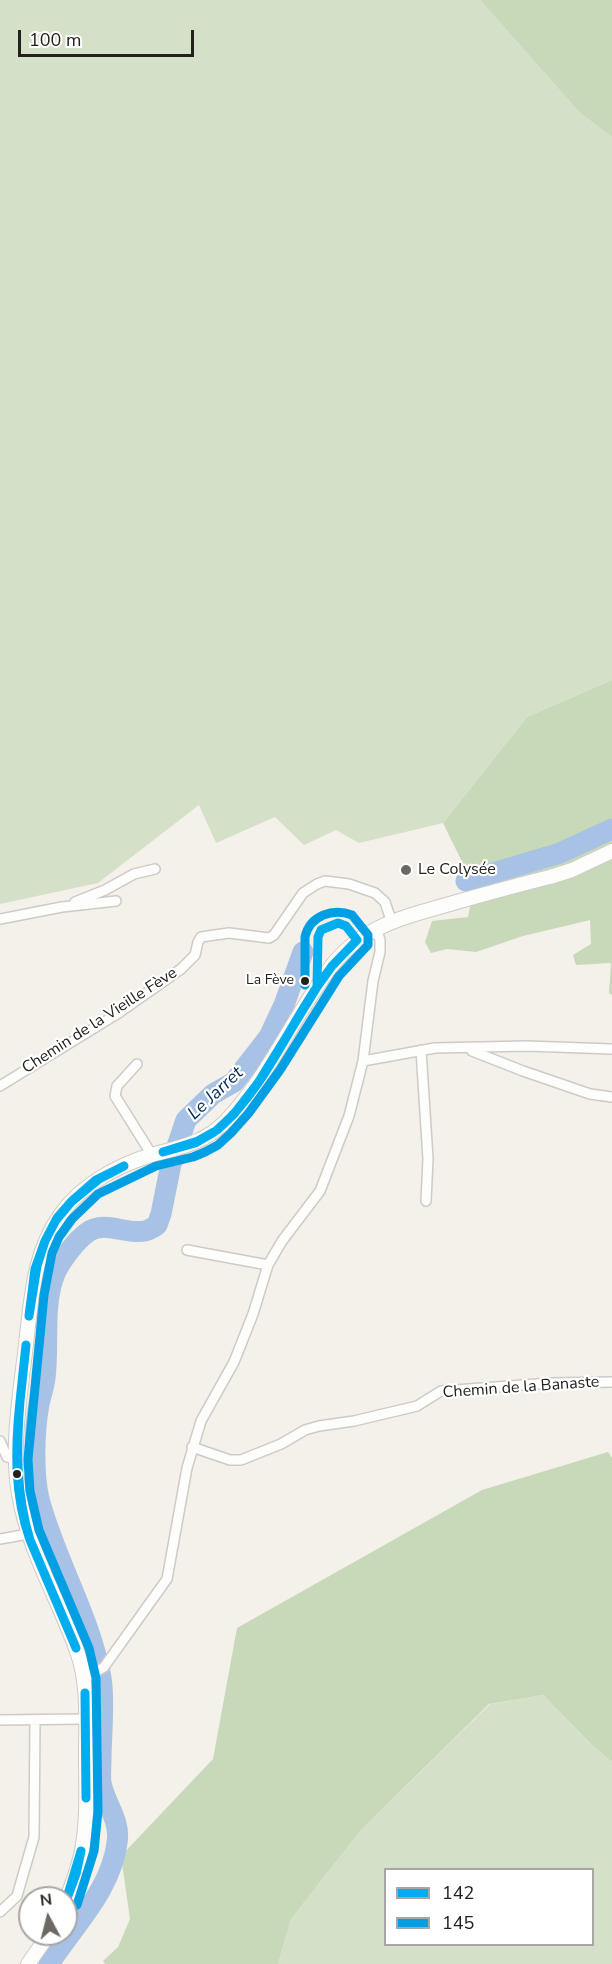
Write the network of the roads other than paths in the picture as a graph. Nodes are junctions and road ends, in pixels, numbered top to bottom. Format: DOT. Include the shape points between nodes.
graph roads {
  1 [pos="612,851"];
  2 [pos="155,869"];
  3 [pos="116,900"];
  4 [pos="62,907"];
  5 [pos="0,919"];
  6 [pos="391,921"];
  7 [pos="376,928"];
  8 [pos="467,1049"];
  9 [pos="612,1049"];
  10 [pos="422,1050"];
  11 [pos="363,1061"];
  12 [pos="137,1064"];
  13 [pos="0,1086"];
  14 [pos="612,1097"];
  15 [pos="159,1154"];
  16 [pos="426,1201"];
  17 [pos="187,1250"];
  18 [pos="268,1265"];
  19 [pos="612,1382"];
  20 [pos="0,1441"];
  21 [pos="192,1447"];
  22 [pos="8,1458"];
  23 [pos="28,1534"];
  24 [pos="0,1539"];
  25 [pos="88,1676"];
  26 [pos="86,1719"];
  27 [pos="0,1720"];
  28 [pos="35,1720"];
  29 [pos="71,1886"];
  30 [pos="0,1912"];
  31 [pos="41,1946"];
  32 [pos="28,1964"];
  1 -- 6 [label="main road" via="550,877"];
  2 -- 4 [label="street" via="134,874"];
  3 -- 4 [label="street"];
  4 -- 5 [label="street"];
  6 -- 7 [label="main road"];
  6 -- 13 [label="street, Chemin de la Vieille Fève" via="385,902 375,893 325,881 303,893 269,938 229,933 201,937 195,955 181,969 117,1014"];
  7 -- 11 [label="street" via="380,952"];
  7 -- 15 [label="main road" via="357,940 329,969 238,1107 211,1135"];
  8 -- 9 [label="street"];
  8 -- 10 [label="street"];
  8 -- 14 [label="street" via="590,1094"];
  10 -- 11 [label="street"];
  10 -- 16 [label="street" via="428,1159"];
  11 -- 18 [label="street" via="350,1116 320,1191"];
  12 -- 15 [label="street" via="117,1086 116,1096"];
  15 -- 22 [label="main road" via="91,1184 63,1211 45,1240 32,1293"];
  17 -- 18 [label="street"];
  18 -- 21 [label="street" via="234,1362 201,1421"];
  19 -- 21 [label="street, Chemin de la Banaste" via="441,1391 417,1406 305,1430 241,1460"];
  20 -- 22 [label="street"];
  21 -- 25 [label="street" via="166,1579 105,1667"];
  22 -- 23 [label="main road"];
  23 -- 24 [label="street"];
  23 -- 25 [label="main road"];
  25 -- 26 [label="main road"];
  26 -- 28 [label="street"];
  26 -- 29 [label="main road" via="86,1810 82,1849"];
  27 -- 28 [label="street"];
  28 -- 30 [label="street" via="34,1838 17,1896"];
  31 -- 32 [label="main road"];
}
